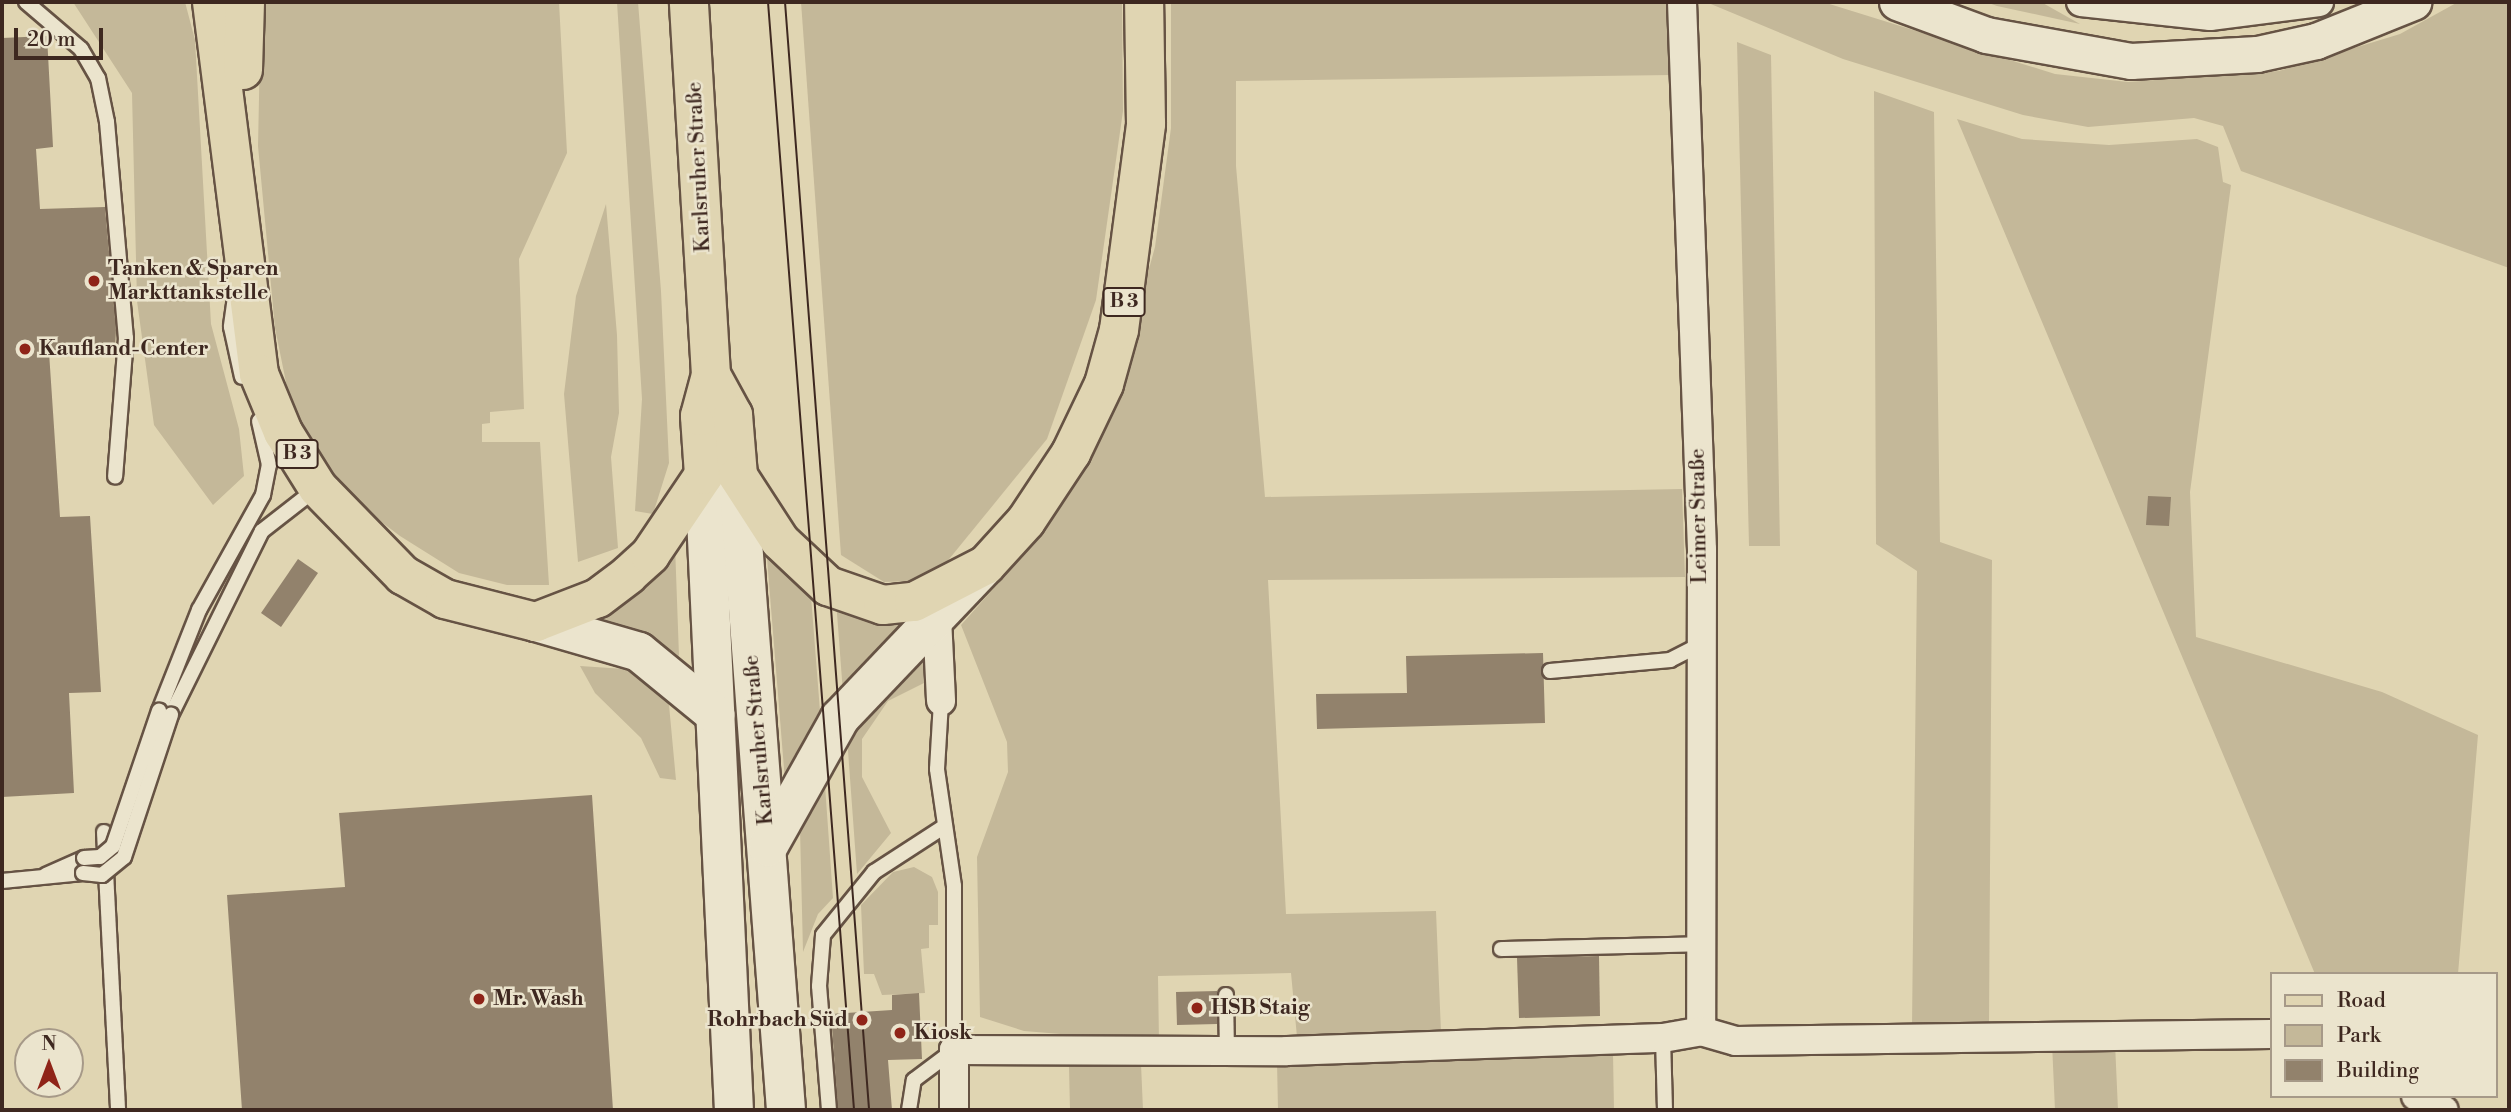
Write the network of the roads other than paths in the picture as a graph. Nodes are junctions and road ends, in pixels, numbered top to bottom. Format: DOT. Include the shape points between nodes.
graph roads {
  1 [pos="26,2"];
  2 [pos="212,2"];
  3 [pos="245,2"];
  4 [pos="689,2"];
  5 [pos="1144,2"];
  6 [pos="1682,2"];
  7 [pos="1897,2"];
  8 [pos="2081,2"];
  9 [pos="2319,2"];
  10 [pos="2413,2"];
  11 [pos="233,159"];
  12 [pos="241,261"];
  13 [pos="721,475"];
  14 [pos="115,477"];
  15 [pos="318,488"];
  16 [pos="986,565"];
  17 [pos="937,618"];
  18 [pos="537,622"];
  19 [pos="1699,645"];
  20 [pos="1550,671"];
  21 [pos="941,689"];
  22 [pos="165,713"];
  23 [pos="716,715"];
  24 [pos="942,828"];
  25 [pos="104,832"];
  26 [pos="768,847"];
  27 [pos="2,881"];
  28 [pos="1702,944"];
  29 [pos="1501,949"];
  30 [pos="1226,995"];
  31 [pos="1700,1031"];
  32 [pos="2270,1034"];
  33 [pos="1663,1038"];
  34 [pos="954,1050"];
  35 [pos="1227,1052"];
  36 [pos="2420,1098"];
  37 [pos="118,1110"];
  38 [pos="734,1110"];
  39 [pos="786,1110"];
  40 [pos="829,1110"];
  41 [pos="909,1110"];
  42 [pos="954,1110"];
  43 [pos="1665,1110"];
  44 [pos="2444,1110"];
  1 -- 14 [label="lane" via="81,49 98,78 107,122 126,338"];
  2 -- 11 [label="main road, B 3"];
  3 -- 11 [label="main road"];
  4 -- 13 [label="main road, Karlsruher Straße" via="711,375 733,415"];
  5 -- 16 [label="main road, B 3" via="1146,124 1119,330 1104,384 1071,453 1026,521"];
  6 -- 19 [label="street, Leimer Straße"];
  7 -- 10 [label="street" via="1986,35 2058,51 2195,61 2316,41"];
  8 -- 9 [label="street" via="2210,16"];
  11 -- 12 [label="main road, B 3"];
  12 -- 15 [label="main road, B 3" via="259,374 283,432"];
  12 -- 22 [label="lane" via="231,327 269,465 263,495 199,610"];
  13 -- 16 [label="main road" via="828,586 855,598 883,605 914,602"];
  13 -- 18 [label="main road" via="650,555 598,598"];
  13 -- 23 [label="main road, Karlsruher Straße"];
  13 -- 26 [label="main road, Karlsruher Straße"];
  15 -- 18 [label="main road, B 3" via="403,575 444,599"];
  15 -- 22 [label="lane" via="262,531"];
  16 -- 17 [label="main road"];
  17 -- 21 [label="street"];
  17 -- 26 [label="main road" via="840,718"];
  18 -- 23 [label="main road, B 3" via="653,660"];
  19 -- 20 [label="lane" via="1670,660"];
  19 -- 28 [label="street, Leimer Straße"];
  21 -- 24 [label="lane"];
  22 -- 27 [label="lane, bridge" via="124,856 102,875 83,866 39,879"];
  23 -- 38 [label="main road, Karlsruher Straße"];
  24 -- 34 [label="lane" via="954,886"];
  24 -- 40 [label="lane" via="874,872 822,934 819,986"];
  25 -- 37 [label="lane"];
  26 -- 39 [label="main road, Karlsruher Straße"];
  28 -- 29 [label="lane"];
  28 -- 31 [label="street, Leimer Straße"];
  30 -- 35 [label="lane"];
  31 -- 32 [label="street" via="1736,1041"];
  31 -- 33 [label="street"];
  33 -- 35 [label="street"];
  33 -- 43 [label="lane"];
  34 -- 35 [label="street"];
  34 -- 41 [label="lane" via="914,1080"];
  34 -- 42 [label="street"];
  36 -- 44 [label="street"];
}
